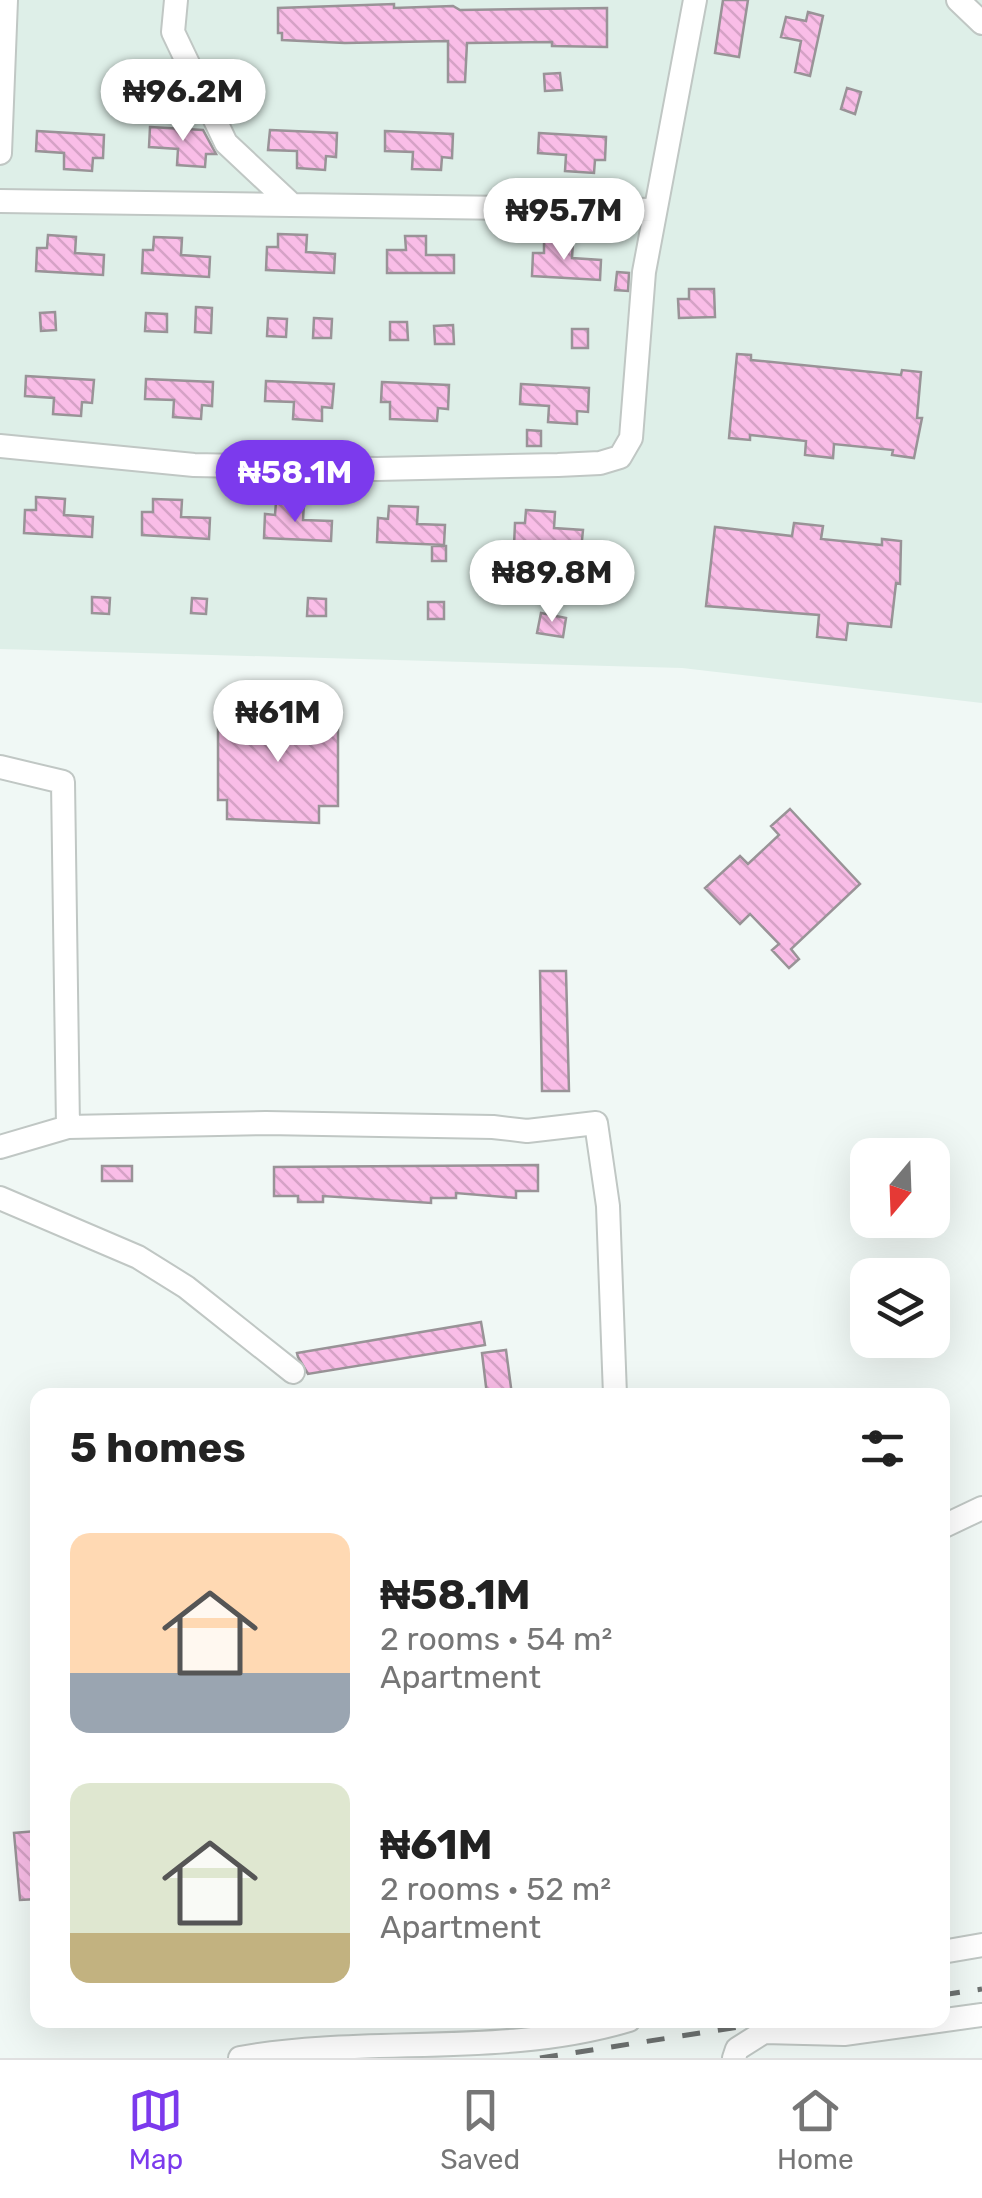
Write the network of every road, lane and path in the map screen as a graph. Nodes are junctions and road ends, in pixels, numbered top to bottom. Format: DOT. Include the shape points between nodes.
graph roads {
  1 [pos="6,0"];
  2 [pos="176,0"];
  3 [pos="694,0"];
  4 [pos="958,0"];
  5 [pos="982,22"];
  6 [pos="0,154"];
  7 [pos="0,201"];
  8 [pos="290,203"];
  9 [pos="656,210"];
  10 [pos="0,446"];
  11 [pos="0,767"];
  12 [pos="68,1128"];
  13 [pos="0,1148"];
  14 [pos="0,1198"];
  15 [pos="293,1372"];
  16 [pos="615,1388"];
  17 [pos="982,1508"];
  18 [pos="950,1522"];
  19 [pos="982,1945"];
  20 [pos="950,1951"];
  21 [pos="982,2015"];
  22 [pos="950,2019"];
  23 [pos="594,2028"];
  24 [pos="888,2028"];
  25 [pos="240,2058"];
  26 [pos="734,2058"];
  1 -- 6 [label="street"];
  2 -- 8 [label="street" via="173,32 226,143"];
  3 -- 9 [label="street"];
  4 -- 5 [label="street"];
  7 -- 8 [label="street"];
  8 -- 9 [label="street"];
  9 -- 10 [label="street" via="644,272 631,438 620,457 377,469 194,466"];
  11 -- 12 [label="street" via="63,782"];
  12 -- 13 [label="street"];
  12 -- 16 [label="street" via="266,1123 527,1132 596,1123 608,1206"];
  14 -- 15 [label="street" via="138,1257"];
  17 -- 18 [label="street"];
  19 -- 20 [label="street"];
  21 -- 22 [label="street"];
  23 -- 25 [label="street" via="536,2042 338,2046"];
  24 -- 26 [label="street" via="764,2032"];
}
